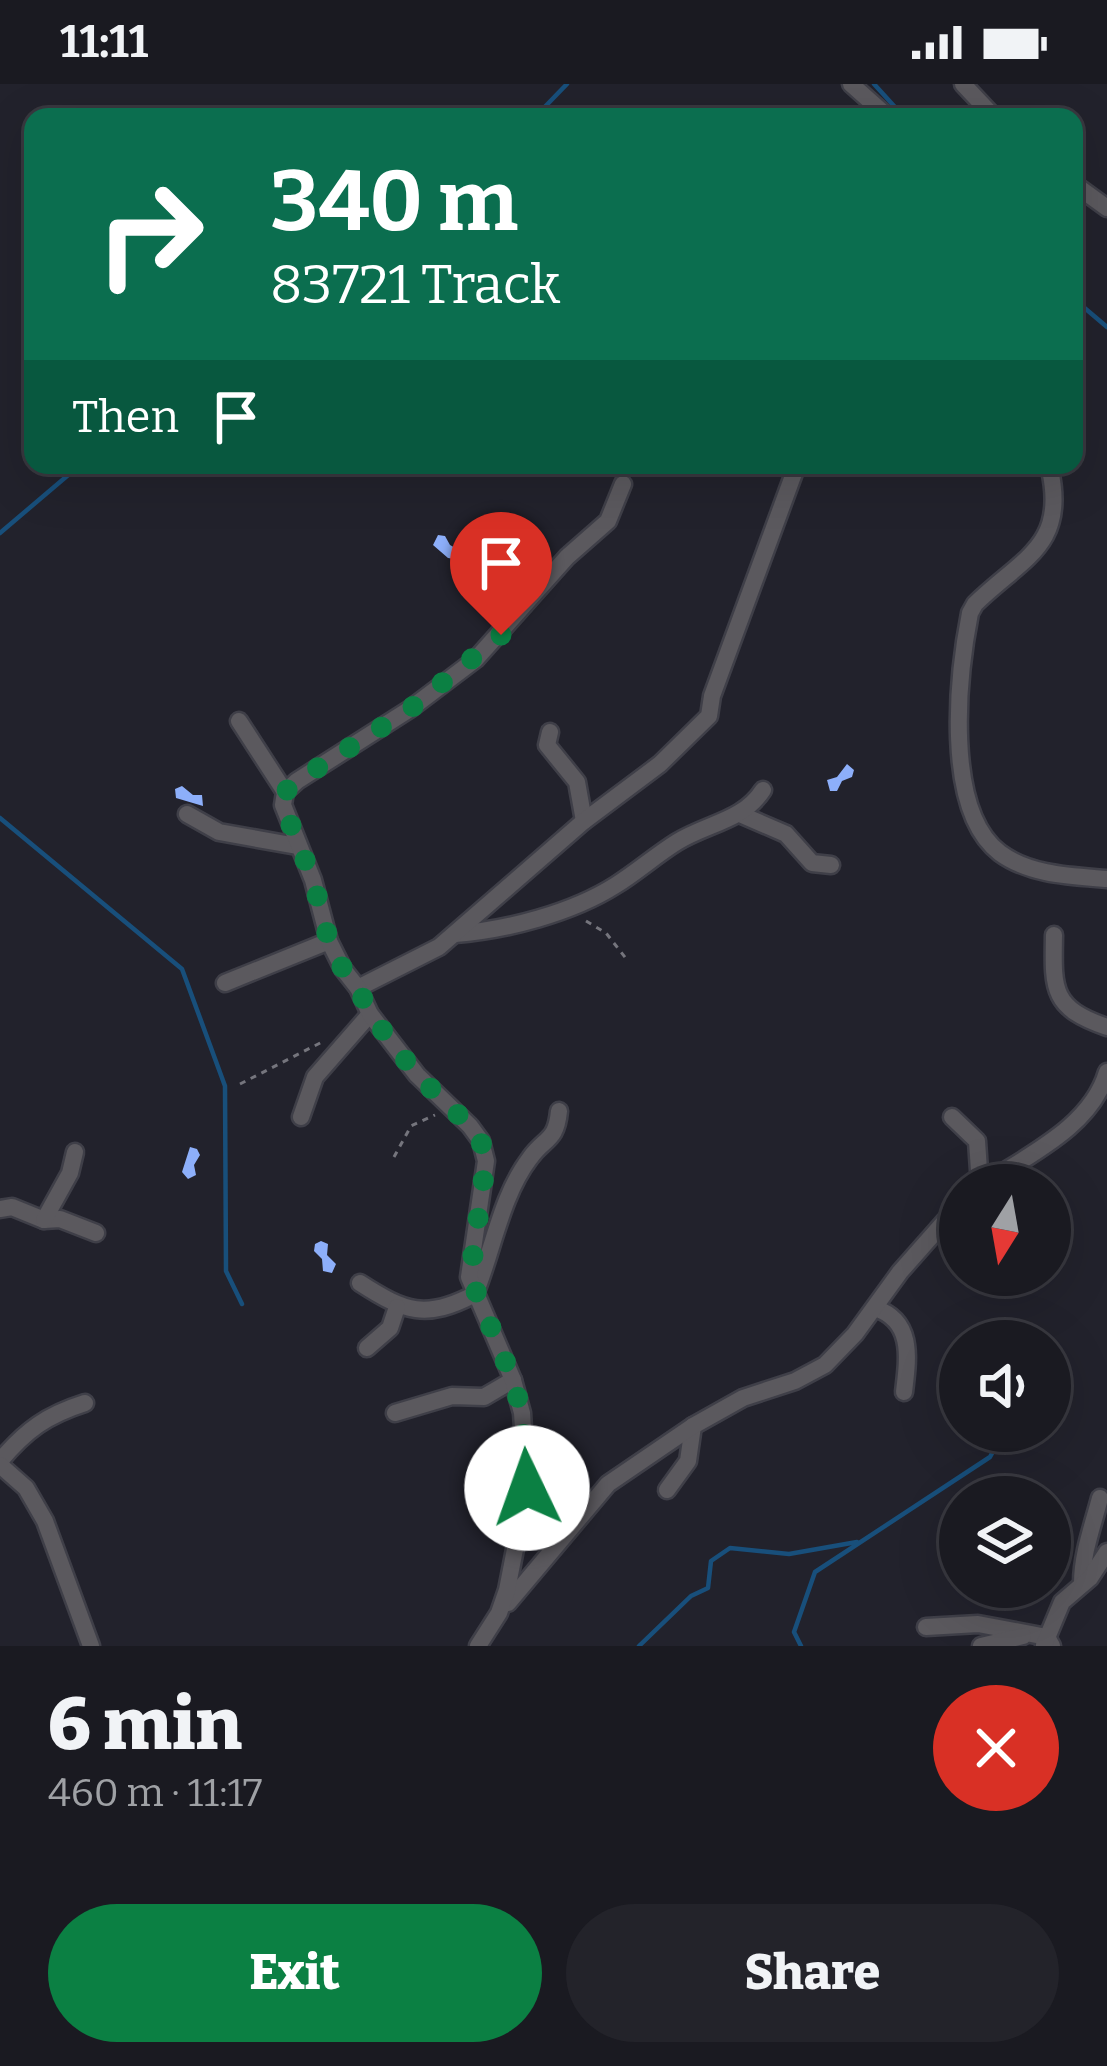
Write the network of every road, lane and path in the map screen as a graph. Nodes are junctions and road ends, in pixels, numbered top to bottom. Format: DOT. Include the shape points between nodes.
graph roads {
  1 [pos="851,84"];
  2 [pos="963,84"];
  3 [pos="878,108"];
  4 [pos="986,108"];
  5 [pos="793,474"];
  6 [pos="1049,474"];
  7 [pos="622,484"];
  8 [pos="239,721"];
  9 [pos="550,732"];
  10 [pos="764,790"];
  11 [pos="285,792"];
  12 [pos="187,814"];
  13 [pos="742,815"];
  14 [pos="584,821"];
  15 [pos="298,846"];
  16 [pos="831,865"];
  17 [pos="1107,879"];
  18 [pos="580,919"];
  19 [pos="454,934"];
  20 [pos="1054,935"];
  21 [pos="329,941"];
  22 [pos="628,961"];
  23 [pos="225,983"];
  24 [pos="358,988"];
  25 [pos="370,1014"];
  26 [pos="1107,1027"];
  27 [pos="322,1042"];
  28 [pos="1107,1072"];
  29 [pos="240,1084"];
  30 [pos="455,1110"];
  31 [pos="560,1111"];
  32 [pos="301,1117"];
  33 [pos="952,1117"];
  34 [pos="75,1152"];
  35 [pos="394,1157"];
  36 [pos="979,1164"];
  37 [pos="1015,1164"];
  38 [pos="0,1208"];
  39 [pos="44,1220"];
  40 [pos="939,1228"];
  41 [pos="96,1233"];
  42 [pos="360,1283"];
  43 [pos="476,1294"];
  44 [pos="398,1307"];
  45 [pos="875,1309"];
  46 [pos="367,1348"];
  47 [pos="513,1380"];
  48 [pos="904,1392"];
  49 [pos="86,1403"];
  50 [pos="395,1413"];
  51 [pos="693,1426"];
  52 [pos="0,1463"];
  53 [pos="668,1490"];
  54 [pos="1100,1498"];
  55 [pos="1107,1552"];
  56 [pos="1093,1577"];
  57 [pos="499,1612"];
  58 [pos="926,1628"];
  59 [pos="1045,1641"];
  60 [pos="91,1646"];
  61 [pos="478,1646"];
  62 [pos="981,1646"];
  1 -- 3 [label="street"];
  2 -- 4 [label="street"];
  5 -- 14 [label="street" via="710,716"];
  6 -- 17 [label="street" via="1054,513 1046,538 970,613 961,764 974,820 999,852 1044,872"];
  7 -- 11 [label="street" via="608,521 476,658"];
  8 -- 11 [label="street"];
  9 -- 14 [label="street" via="547,746 577,782"];
  10 -- 13 [label="street"];
  11 -- 15 [label="street"];
  12 -- 15 [label="street" via="219,832"];
  13 -- 16 [label="street" via="786,834 812,862"];
  13 -- 19 [label="street" via="693,833 612,888"];
  14 -- 19 [label="street"];
  15 -- 21 [label="street"];
  18 -- 22 [label="path" via="606,933"];
  19 -- 24 [label="street"];
  20 -- 26 [label="street" via="1058,994 1073,1013"];
  21 -- 23 [label="street"];
  21 -- 24 [label="street"];
  24 -- 25 [label="street"];
  25 -- 30 [label="street"];
  25 -- 32 [label="street" via="315,1077"];
  27 -- 29 [label="path"];
  28 -- 37 [label="street" via="1089,1108"];
  30 -- 35 [label="path" via="411,1126"];
  30 -- 43 [label="street" via="486,1161 470,1261"];
  31 -- 43 [label="street" via="552,1138 514,1186"];
  33 -- 36 [label="street" via="977,1141"];
  34 -- 39 [label="street"];
  38 -- 39 [label="street"];
  39 -- 41 [label="street"];
  40 -- 45 [label="street"];
  42 -- 44 [label="street"];
  43 -- 44 [label="street" via="437,1310"];
  43 -- 47 [label="street"];
  44 -- 46 [label="street" via="390,1328"];
  45 -- 48 [label="street" via="890,1313 904,1333"];
  45 -- 51 [label="street" via="810,1375"];
  47 -- 50 [label="street" via="484,1397 452,1396"];
  47 -- 57 [label="street" via="527,1488"];
  49 -- 52 [label="street" via="50,1414"];
  51 -- 53 [label="street" via="688,1461"];
  51 -- 57 [label="street" via="608,1484"];
  52 -- 60 [label="street" via="45,1521"];
  54 -- 56 [label="street" via="1083,1558"];
  55 -- 56 [label="street"];
  56 -- 59 [label="street" via="1062,1602"];
  57 -- 61 [label="street"];
  58 -- 59 [label="street" via="978,1624"];
  59 -- 62 [label="street"];
}
